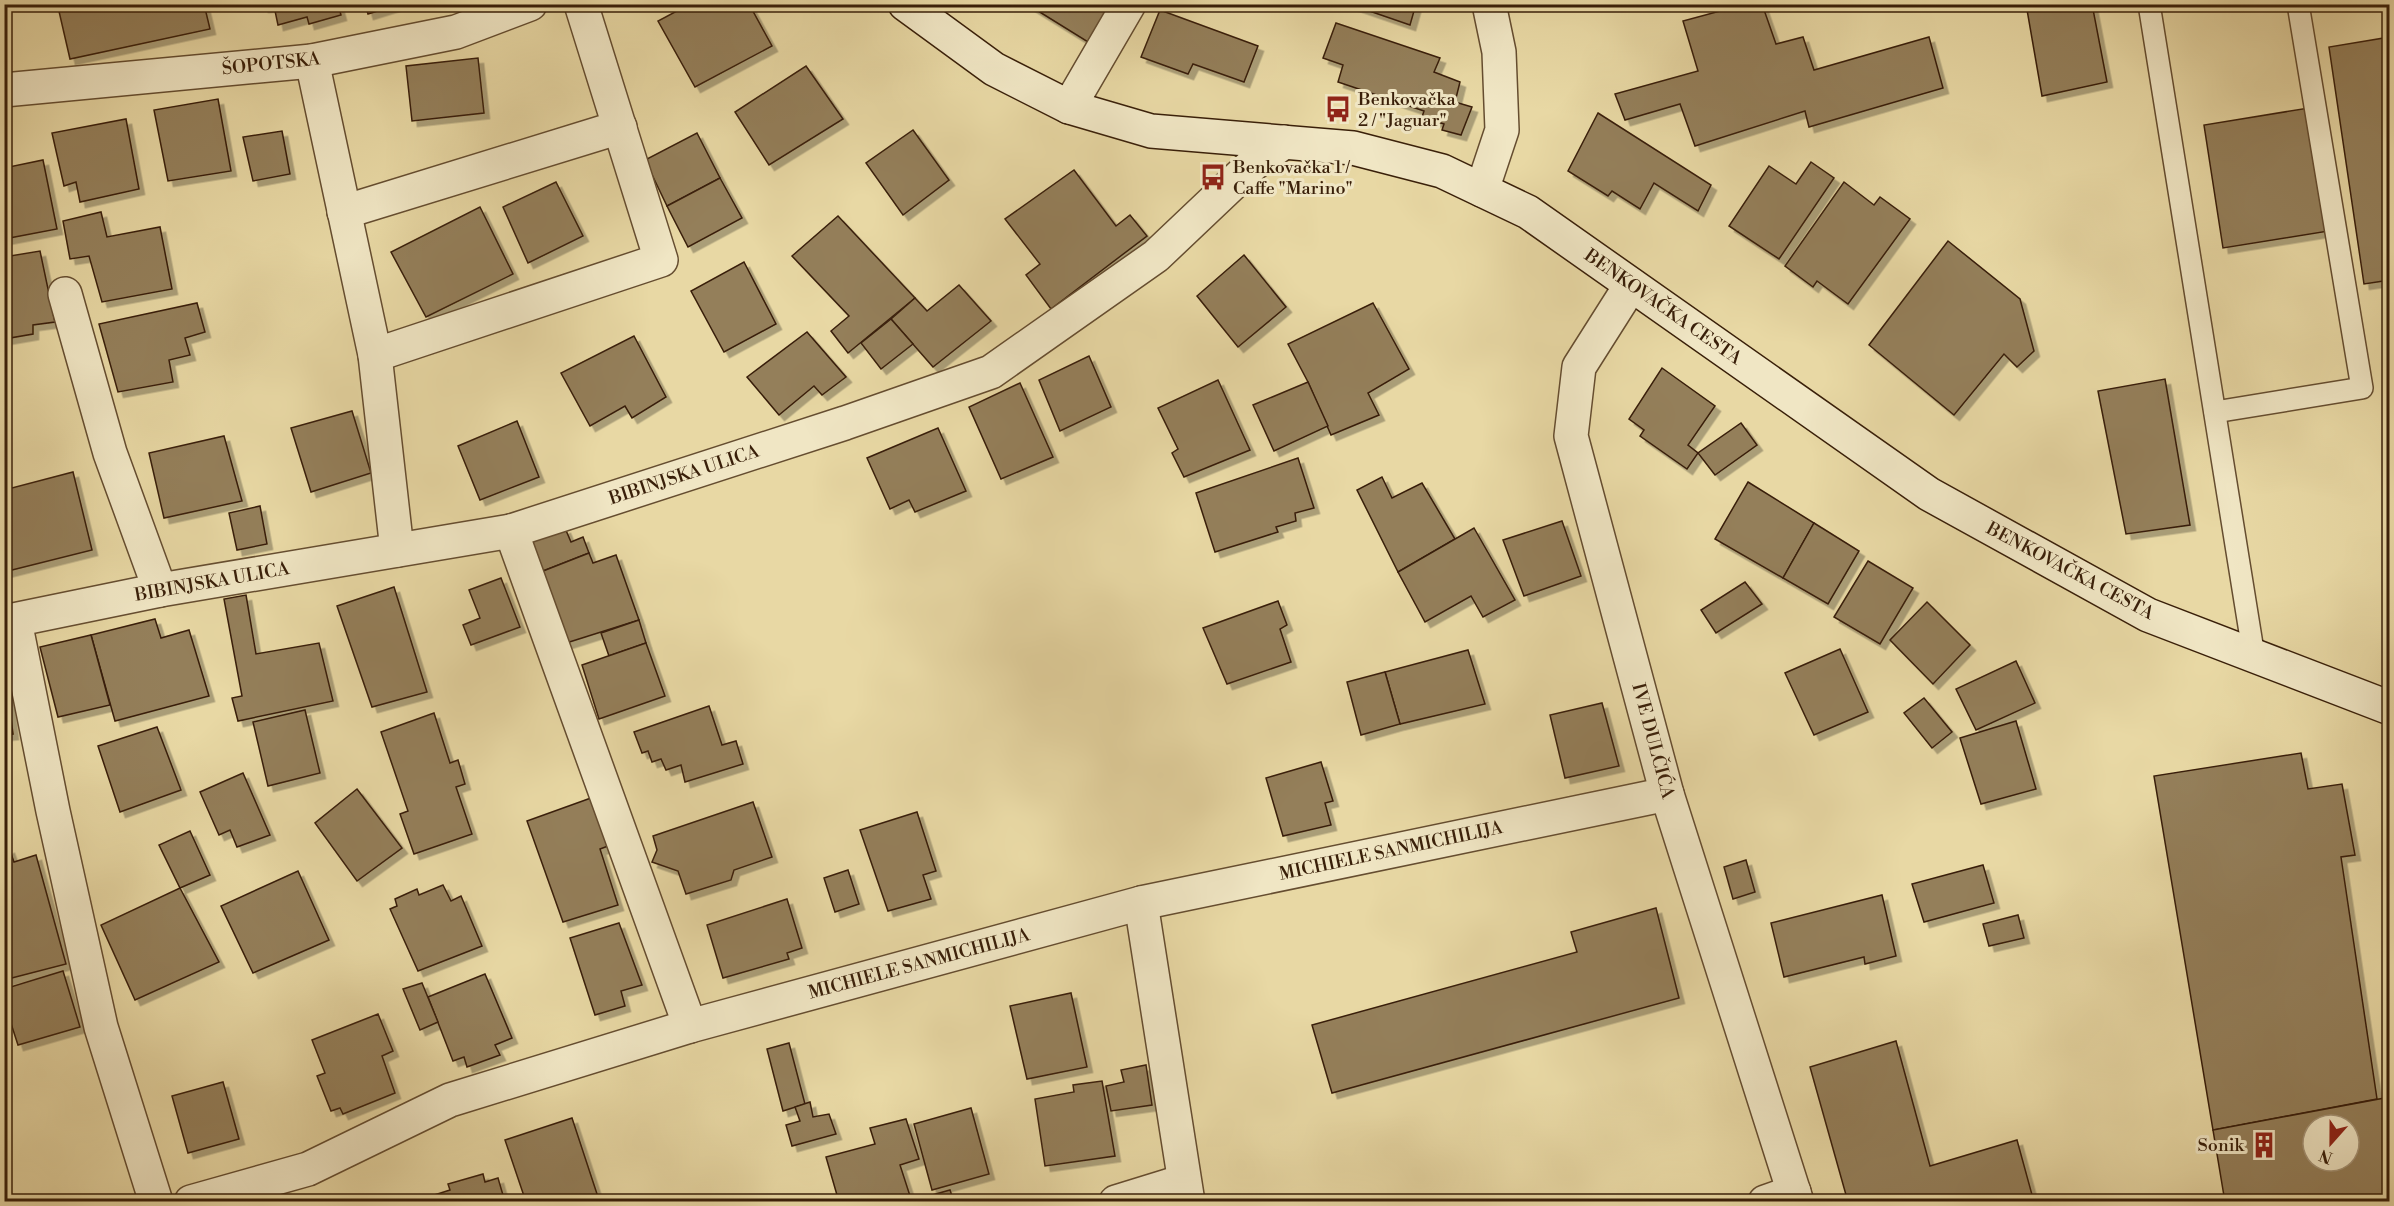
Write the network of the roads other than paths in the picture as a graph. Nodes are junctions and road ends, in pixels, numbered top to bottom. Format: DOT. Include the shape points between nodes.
graph roads {
  1 [pos="530,4"];
  2 [pos="581,4"];
  3 [pos="905,4"];
  4 [pos="1129,4"];
  5 [pos="1489,4"];
  6 [pos="2149,4"];
  7 [pos="2298,4"];
  8 [pos="312,62"];
  9 [pos="4,90"];
  10 [pos="1069,107"];
  11 [pos="620,127"];
  12 [pos="1284,141"];
  13 [pos="1482,190"];
  14 [pos="344,212"];
  15 [pos="1631,285"];
  16 [pos="65,294"];
  17 [pos="375,354"];
  18 [pos="2215,412"];
  19 [pos="511,531"];
  20 [pos="397,550"];
  21 [pos="160,590"];
  22 [pos="10,621"];
  23 [pos="2254,657"];
  24 [pos="2390,708"];
  25 [pos="1667,794"];
  26 [pos="1141,903"];
  27 [pos="690,1026"];
  28 [pos="1186,1191"];
  29 [pos="1786,1198"];
  30 [pos="156,1202"];
  31 [pos="191,1202"];
  32 [pos="1116,1202"];
  1 -- 8 [label="street, ŠOPOTSKA" via="456,32"];
  2 -- 11 [label="street"];
  3 -- 10 [label="street, BENKOVAČKA CESTA" via="994,69"];
  4 -- 10 [label="street"];
  5 -- 13 [label="street" via="1499,52 1502,130"];
  6 -- 18 [label="lane"];
  7 -- 18 [label="lane" via="2362,388"];
  8 -- 9 [label="street, ŠOPOTSKA"];
  8 -- 14 [label="street"];
  10 -- 12 [label="street, BENKOVAČKA CESTA" via="1151,131"];
  11 -- 14 [label="street"];
  11 -- 17 [label="street" via="661,260"];
  12 -- 13 [label="street, BENKOVAČKA CESTA" via="1353,148 1442,171"];
  12 -- 19 [label="street, BIBINJSKA ULICA" via="1253,164 1156,256 991,372"];
  13 -- 15 [label="street, BENKOVAČKA CESTA" via="1528,212"];
  14 -- 17 [label="street"];
  15 -- 23 [label="street, BENKOVAČKA CESTA" via="1929,494 2148,615"];
  15 -- 25 [label="street, IVE DULČIĆA" via="1579,367 1571,436"];
  16 -- 21 [label="street" via="110,453"];
  17 -- 20 [label="street"];
  18 -- 23 [label="lane"];
  19 -- 20 [label="street, BIBINJSKA ULICA"];
  19 -- 27 [label="street"];
  20 -- 21 [label="street, BIBINJSKA ULICA"];
  21 -- 22 [label="street, BIBINJSKA ULICA"];
  22 -- 30 [label="street" via="101,1027"];
  23 -- 24 [label="street, BENKOVAČKA CESTA"];
  25 -- 26 [label="street, MICHIELE SANMICHILIJA"];
  25 -- 29 [label="street, IVE DULČIĆA"];
  26 -- 27 [label="street, MICHIELE SANMICHILIJA"];
  26 -- 28 [label="street"];
  27 -- 31 [label="street, MICHIELE SANMICHILIJA" via="450,1100 308,1170"];
  28 -- 32 [label="street"];
}
